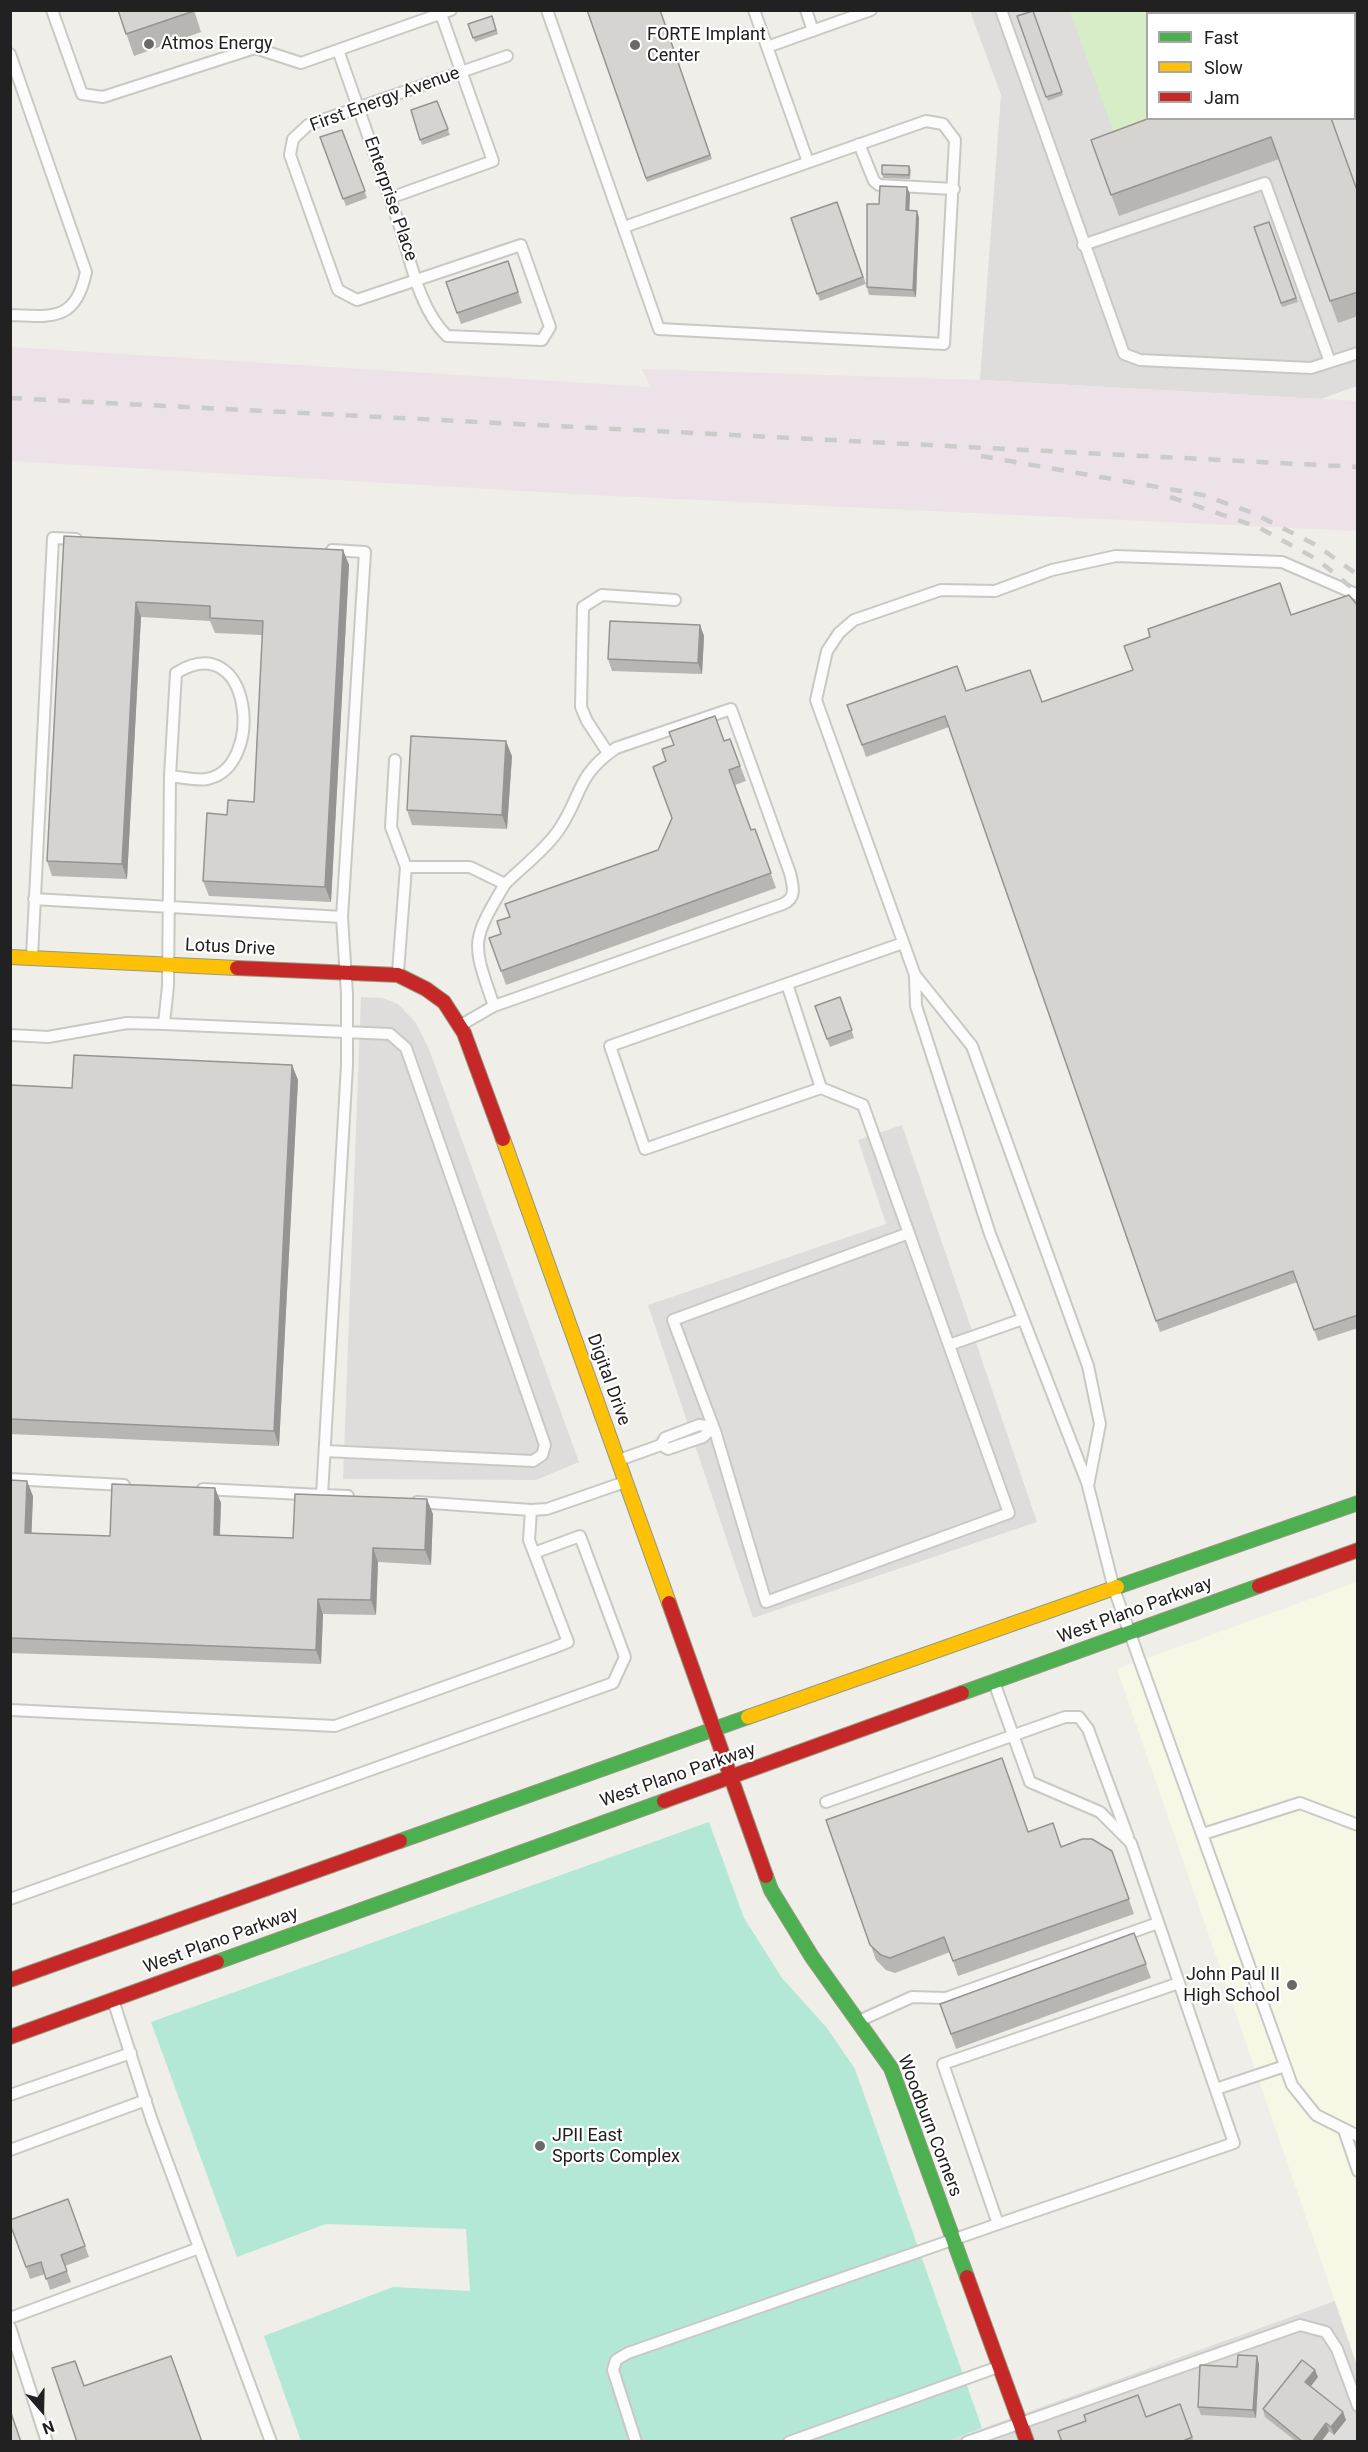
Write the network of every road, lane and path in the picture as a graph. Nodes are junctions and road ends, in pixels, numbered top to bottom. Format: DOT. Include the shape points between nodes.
graph roads {
  1 [pos="52,10"];
  2 [pos="547,10"];
  3 [pos="754,10"];
  4 [pos="806,10"];
  5 [pos="871,10"];
  6 [pos="1001,10"];
  7 [pos="446,12"];
  8 [pos="813,31"];
  9 [pos="767,47"];
  10 [pos="338,50"];
  11 [pos="10,54"];
  12 [pos="507,56"];
  13 [pos="461,72"];
  14 [pos="358,108"];
  15 [pos="859,144"];
  16 [pos="808,162"];
  17 [pos="954,189"];
  18 [pos="390,198"];
  19 [pos="624,227"];
  20 [pos="1083,244"];
  21 [pos="418,280"];
  22 [pos="10,315"];
  23 [pos="1358,353"];
  24 [pos="1330,362"];
  25 [pos="87,539"];
  26 [pos="319,550"];
  27 [pos="1358,595"];
  28 [pos="675,600"];
  29 [pos="608,753"];
  30 [pos="395,760"];
  31 [pos="170,776"];
  32 [pos="406,867"];
  33 [pos="505,884"];
  34 [pos="34,899"];
  35 [pos="168,907"];
  36 [pos="342,917"];
  37 [pos="903,943"];
  38 [pos="10,957"];
  39 [pos="32,957"];
  40 [pos="168,963"];
  41 [pos="344,971"];
  42 [pos="398,975"];
  43 [pos="915,975"];
  44 [pos="788,984"];
  45 [pos="443,998"];
  46 [pos="494,1006"];
  47 [pos="164,1024"];
  48 [pos="461,1025"];
  49 [pos="348,1033"];
  50 [pos="10,1035"];
  51 [pos="820,1088"];
  52 [pos="909,1233"];
  53 [pos="1023,1319"];
  54 [pos="949,1345"];
  55 [pos="713,1427"];
  56 [pos="325,1451"];
  57 [pos="617,1461"];
  58 [pos="10,1479"];
  59 [pos="625,1482"];
  60 [pos="130,1485"];
  61 [pos="1088,1485"];
  62 [pos="190,1488"];
  63 [pos="322,1495"];
  64 [pos="357,1497"];
  65 [pos="403,1501"];
  66 [pos="1358,1503"];
  67 [pos="531,1510"];
  68 [pos="1358,1550"];
  69 [pos="534,1553"];
  70 [pos="1114,1589"];
  71 [pos="1130,1631"];
  72 [pos="994,1682"];
  73 [pos="10,1710"];
  74 [pos="715,1728"];
  75 [pos="1013,1736"];
  76 [pos="731,1777"];
  77 [pos="826,1802"];
  78 [pos="1358,1825"];
  79 [pos="1203,1834"];
  80 [pos="1131,1843"];
  81 [pos="10,1899"];
  82 [pos="1158,1923"];
  83 [pos="10,1980"];
  84 [pos="1179,1983"];
  85 [pos="113,2000"];
  86 [pos="860,2021"];
  87 [pos="10,2037"];
  88 [pos="131,2053"];
  89 [pos="1285,2066"];
  90 [pos="1216,2089"];
  91 [pos="10,2095"];
  92 [pos="146,2100"];
  93 [pos="1344,2130"];
  94 [pos="1358,2136"];
  95 [pos="10,2150"];
  96 [pos="1358,2171"];
  97 [pos="998,2224"];
  98 [pos="954,2240"];
  99 [pos="199,2248"];
  100 [pos="10,2318"];
  101 [pos="10,2327"];
  102 [pos="1000,2366"];
  103 [pos="1358,2406"];
  104 [pos="1021,2423"];
  105 [pos="48,2442"];
  106 [pos="271,2442"];
  107 [pos="636,2442"];
  108 [pos="789,2442"];
  109 [pos="967,2442"];
  110 [pos="1028,2442"];
  1 -- 10 [label="lane" via="82,94 103,97 255,48 301,63"];
  2 -- 19 [label="lane"];
  3 -- 9 [label="lane"];
  4 -- 8 [label="lane"];
  5 -- 8 [label="lane"];
  6 -- 20 [label="lane"];
  7 -- 10 [label="lane"];
  7 -- 13 [label="lane"];
  8 -- 9 [label="lane"];
  9 -- 16 [label="lane"];
  10 -- 14 [label="lane, Enterprise Place"];
  11 -- 22 [label="lane" via="86,272 77,298 66,312 46,317"];
  12 -- 13 [label="lane, First Energy Avenue"];
  13 -- 14 [label="lane, First Energy Avenue"];
  13 -- 18 [label="lane" via="493,161"];
  14 -- 18 [label="lane, Enterprise Place"];
  14 -- 21 [label="lane, First Energy Avenue" via="308,125 293,139 290,155 338,290 357,300"];
  15 -- 16 [label="lane"];
  15 -- 17 [label="lane" via="879,185"];
  15 -- 17 [label="lane" via="926,121 943,124 957,149"];
  16 -- 19 [label="lane"];
  17 -- 19 [label="lane" via="944,344 659,329"];
  18 -- 21 [label="lane, Enterprise Place"];
  20 -- 24 [label="lane" via="1120,349 1130,358 1303,369"];
  20 -- 24 [label="lane" via="1265,183"];
  21 -- 21 [label="lane, Enterprise Place" via="432,322 447,336 542,340 550,327 522,245"];
  23 -- 24 [label="lane"];
  25 -- 34 [label="lane" via="53,538"];
  26 -- 36 [label="lane" via="365,552"];
  27 -- 37 [label="lane" via="1282,562 1116,556 1052,570 995,591 941,590 854,620 827,651 816,700"];
  28 -- 29 [label="lane" via="602,596 583,607 581,707"];
  29 -- 33 [label="lane" via="587,774 552,839"];
  29 -- 46 [label="lane" via="731,709 790,873 793,895 789,902"];
  30 -- 32 [label="lane" via="391,827"];
  31 -- 31 [label="lane" via="176,673 203,663 218,667 240,689 244,704 240,743 228,765 208,779"];
  31 -- 35 [label="lane"];
  32 -- 33 [label="lane" via="470,867"];
  32 -- 42 [label="lane"];
  33 -- 46 [label="lane" via="476,945"];
  34 -- 35 [label="lane"];
  34 -- 39 [label="lane"];
  35 -- 36 [label="lane"];
  35 -- 40 [label="lane"];
  36 -- 41 [label="lane"];
  37 -- 43 [label="lane"];
  37 -- 44 [label="lane"];
  38 -- 39 [label="main road, Lotus Drive"];
  39 -- 40 [label="main road, Lotus Drive"];
  40 -- 41 [label="main road, Lotus Drive"];
  40 -- 47 [label="lane"];
  41 -- 42 [label="main road, Lotus Drive"];
  41 -- 49 [label="lane"];
  42 -- 45 [label="main road, Lotus Drive"];
  43 -- 53 [label="lane" via="916,1006 990,1234"];
  43 -- 61 [label="lane" via="972,1046 1088,1366 1100,1424"];
  44 -- 51 [label="lane"];
  44 -- 51 [label="lane" via="610,1046 645,1149"];
  45 -- 48 [label="main road, Digital Drive"];
  46 -- 48 [label="lane"];
  47 -- 49 [label="lane"];
  47 -- 50 [label="lane" via="127,1023 48,1037"];
  48 -- 57 [label="main road, Digital Drive"];
  49 -- 56 [label="lane"];
  49 -- 56 [label="lane" via="390,1034 406,1048 545,1445 542,1455 533,1461"];
  51 -- 52 [label="lane" via="863,1106"];
  52 -- 54 [label="lane"];
  52 -- 55 [label="lane" via="673,1320"];
  53 -- 54 [label="lane"];
  53 -- 61 [label="lane"];
  54 -- 55 [label="lane" via="1009,1513 766,1602"];
  55 -- 57 [label="lane" via="699,1425 665,1438 661,1445"];
  56 -- 63 [label="lane"];
  57 -- 59 [label="main road, Digital Drive"];
  58 -- 60 [label="lane"];
  59 -- 67 [label="lane" via="547,1509"];
  59 -- 74 [label="main road, Digital Drive"];
  61 -- 70 [label="lane"];
  62 -- 63 [label="lane"];
  63 -- 64 [label="lane"];
  65 -- 67 [label="lane"];
  66 -- 70 [label="main road, West Plano Parkway"];
  67 -- 69 [label="lane" via="529,1540"];
  68 -- 71 [label="main road, West Plano Parkway"];
  69 -- 73 [label="lane" via="568,1642 335,1726"];
  69 -- 81 [label="lane" via="580,1536 625,1658 613,1683"];
  70 -- 71 [label="lane"];
  70 -- 74 [label="main road, West Plano Parkway"];
  71 -- 72 [label="main road, West Plano Parkway"];
  71 -- 79 [label="lane"];
  72 -- 75 [label="lane"];
  72 -- 76 [label="main road, West Plano Parkway"];
  74 -- 76 [label="main road, Digital Drive"];
  74 -- 83 [label="main road, West Plano Parkway" via="327,1874"];
  75 -- 77 [label="lane"];
  75 -- 80 [label="lane" via="1030,1782 1100,1812"];
  75 -- 80 [label="lane" via="1065,1717 1079,1716 1088,1729"];
  76 -- 85 [label="main road, West Plano Parkway" via="340,1912"];
  76 -- 86 [label="main road, Woodburn Corners" via="783,1913"];
  78 -- 79 [label="lane" via="1300,1803"];
  79 -- 89 [label="lane"];
  80 -- 82 [label="lane"];
  82 -- 84 [label="lane"];
  82 -- 86 [label="lane" via="946,1998 912,1997"];
  84 -- 90 [label="lane"];
  84 -- 97 [label="lane" via="943,2064"];
  85 -- 87 [label="main road, West Plano Parkway"];
  85 -- 88 [label="lane"];
  86 -- 98 [label="main road, Woodburn Corners" via="891,2067"];
  88 -- 91 [label="lane"];
  88 -- 92 [label="lane"];
  89 -- 90 [label="lane"];
  89 -- 93 [label="lane" via="1292,2085 1316,2115"];
  90 -- 97 [label="lane" via="1234,2143"];
  92 -- 95 [label="lane"];
  92 -- 99 [label="lane"];
  93 -- 94 [label="lane"];
  93 -- 96 [label="lane"];
  97 -- 98 [label="lane"];
  98 -- 102 [label="main road, Woodburn Corners"];
  98 -- 107 [label="lane" via="622,2356 616,2360 614,2381"];
  99 -- 100 [label="lane"];
  99 -- 106 [label="lane"];
  101 -- 105 [label="lane"];
  102 -- 104 [label="main road, Woodburn Corners"];
  102 -- 108 [label="lane"];
  103 -- 104 [label="lane" via="1337,2349 1326,2332 1300,2325"];
  104 -- 109 [label="lane"];
  104 -- 110 [label="main road, Woodburn Corners"];
}
